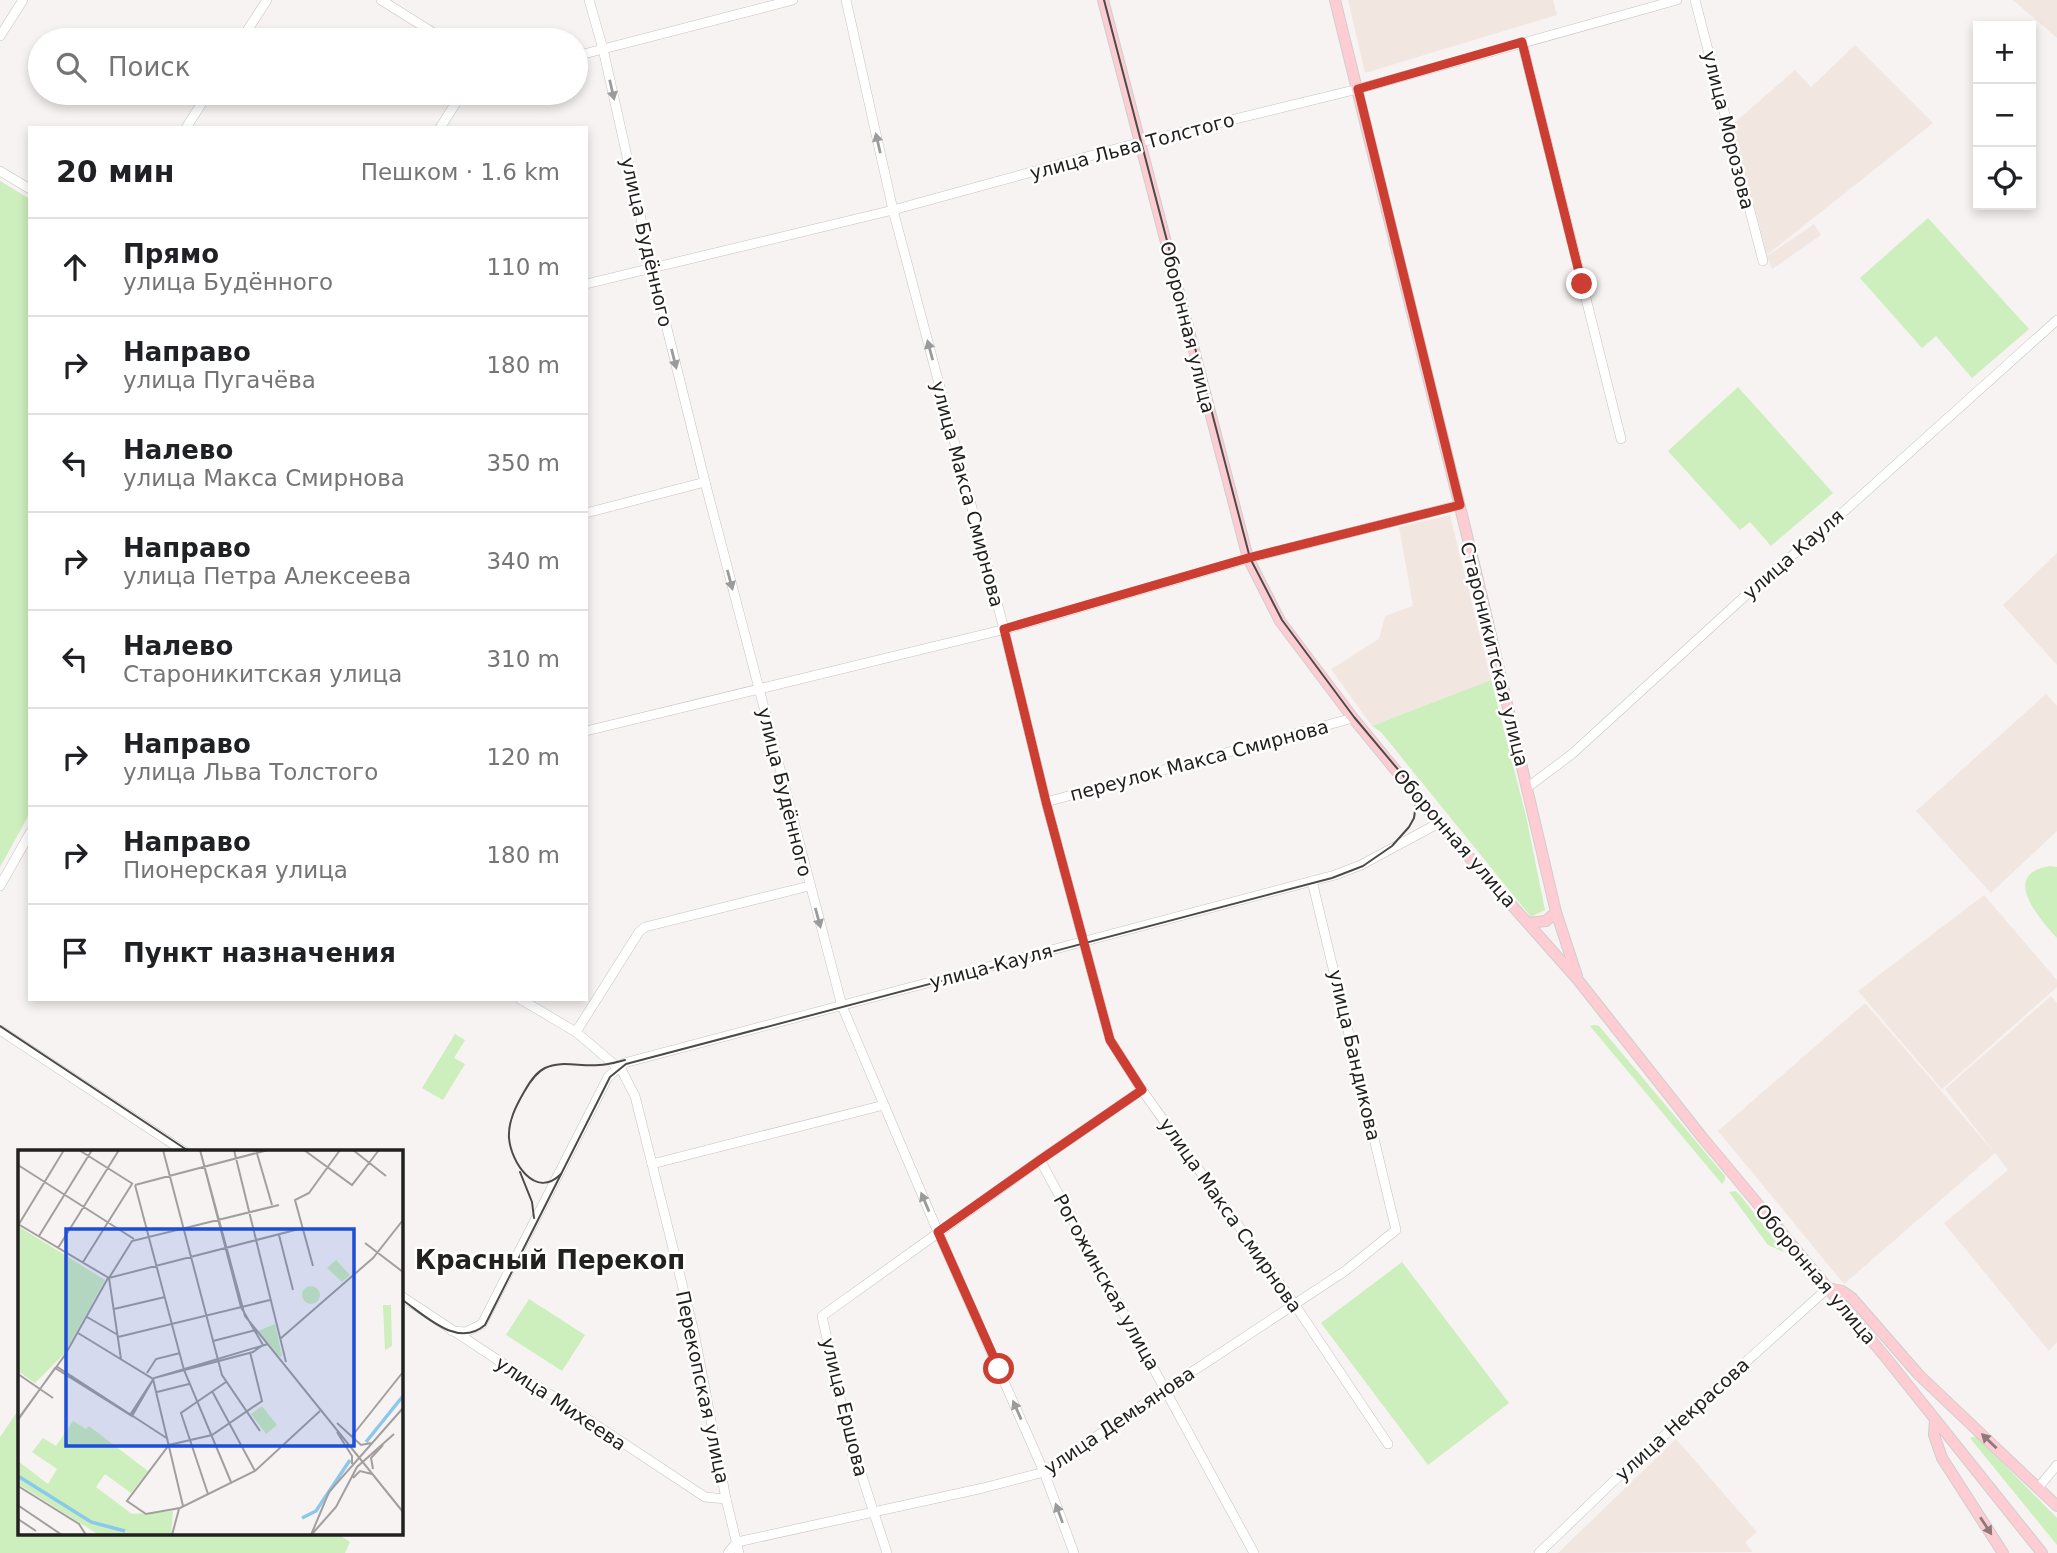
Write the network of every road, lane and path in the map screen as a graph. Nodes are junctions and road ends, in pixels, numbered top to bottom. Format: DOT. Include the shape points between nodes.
graph roads {
  1 [pos="23,0"];
  2 [pos="267,0"];
  3 [pos="381,0"];
  4 [pos="589,0"];
  5 [pos="793,0"];
  6 [pos="846,0"];
  7 [pos="1102,0"];
  8 [pos="1335,0"];
  9 [pos="1677,0"];
  10 [pos="1695,0"];
  11 [pos="249,28"];
  12 [pos="426,28"];
  13 [pos="0,36"];
  14 [pos="1522,42"];
  15 [pos="603,49"];
  16 [pos="588,53"];
  17 [pos="1358,89"];
  18 [pos="200,105"];
  19 [pos="454,105"];
  20 [pos="187,126"];
  21 [pos="441,126"];
  22 [pos="1141,142"];
  23 [pos="0,171"];
  24 [pos="28,188"];
  25 [pos="893,210"];
  26 [pos="1763,261"];
  27 [pos="652,268"];
  28 [pos="588,284"];
  29 [pos="2057,320"];
  30 [pos="1621,439"];
  31 [pos="705,482"];
  32 [pos="1460,505"];
  33 [pos="588,512"];
  34 [pos="1248,558"];
  35 [pos="1004,629"];
  36 [pos="758,689"];
  37 [pos="1353,718"];
  38 [pos="588,731"];
  39 [pos="1528,788"];
  40 [pos="1046,802"];
  41 [pos="1439,822"];
  42 [pos="28,837"];
  43 [pos="1312,881"];
  44 [pos="0,886"];
  45 [pos="809,886"];
  46 [pos="1556,912"];
  47 [pos="1528,923"];
  48 [pos="1084,940"];
  49 [pos="1578,980"];
  50 [pos="523,1001"];
  51 [pos="842,1006"];
  52 [pos="0,1030"];
  53 [pos="576,1032"];
  54 [pos="615,1066"];
  55 [pos="1142,1090"];
  56 [pos="884,1105"];
  57 [pos="181,1150"];
  58 [pos="1040,1160"];
  59 [pos="652,1164"];
  60 [pos="1396,1230"];
  61 [pos="938,1232"];
  62 [pos="1835,1292"];
  63 [pos="402,1297"];
  64 [pos="1295,1305"];
  65 [pos="452,1331"];
  66 [pos="1887,1359"];
  67 [pos="1919,1375"];
  68 [pos="1166,1389"];
  69 [pos="1928,1410"];
  70 [pos="1935,1419"];
  71 [pos="1388,1444"];
  72 [pos="2057,1465"];
  73 [pos="1044,1472"];
  74 [pos="2038,1488"];
  75 [pos="726,1499"];
  76 [pos="2057,1506"];
  77 [pos="874,1513"];
  78 [pos="737,1542"];
  79 [pos="728,1553"];
  80 [pos="739,1553"];
  81 [pos="887,1553"];
  82 [pos="1074,1553"];
  83 [pos="1254,1553"];
  84 [pos="1539,1553"];
  85 [pos="2003,1553"];
  86 [pos="2042,1553"];
  1 -- 13 [label="street"];
  2 -- 11 [label="street"];
  3 -- 12 [label="street"];
  4 -- 15 [label="street, улица Будённого"];
  5 -- 15 [label="street"];
  25 -- 6 [label="street, улица Макса Смирнова, one-way"];
  7 -- 22 [label="main road, Оборонная улица"];
  8 -- 17 [label="main road, Староникитская улица"];
  9 -- 14 [label="street, улица Льва Толстого"];
  10 -- 26 [label="street, улица Морозова"];
  14 -- 17 [label="street, улица Льва Толстого"];
  14 -- 30 [label="street"];
  15 -- 16 [label="street"];
  15 -- 27 [label="street, улица Будённого, one-way"];
  17 -- 22 [label="street, улица Льва Толстого"];
  17 -- 32 [label="main road, Староникитская улица"];
  18 -- 20 [label="street"];
  19 -- 21 [label="street"];
  22 -- 25 [label="street, улица Льва Толстого"];
  22 -- 34 [label="main road, Оборонная улица"];
  23 -- 24 [label="street"];
  25 -- 27 [label="street, улица Льва Толстого"];
  35 -- 25 [label="street, улица Макса Смирнова, one-way"];
  27 -- 28 [label="street, улица Льва Толстого"];
  27 -- 31 [label="street, улица Будённого, one-way"];
  29 -- 39 [label="street, улица Кауля" via="1572,754"];
  31 -- 33 [label="street"];
  31 -- 36 [label="street, улица Будённого, one-way"];
  32 -- 34 [label="street"];
  32 -- 39 [label="main road, Староникитская улица"];
  34 -- 35 [label="street"];
  34 -- 37 [label="main road, Оборонная улица" via="1280,621"];
  35 -- 36 [label="street"];
  35 -- 40 [label="street, улица Макса Смирнова"];
  36 -- 38 [label="street"];
  36 -- 45 [label="street, улица Будённого"];
  37 -- 40 [label="street, переулок Макса Смирнова"];
  37 -- 41 [label="main road, Оборонная улица"];
  39 -- 46 [label="main road, Староникитская улица"];
  40 -- 48 [label="street, улица Макса Смирнова"];
  41 -- 43 [label="street, улица Кауля" via="1360,865"];
  41 -- 47 [label="main road, Оборонная улица"];
  42 -- 44 [label="street"];
  43 -- 48 [label="street, улица Кауля"];
  43 -- 60 [label="street, улица Бандикова"];
  45 -- 51 [label="street, улица Будённого, one-way"];
  45 -- 53 [label="street" via="645,927"];
  46 -- 47 [label="main road" via="1546,921"];
  46 -- 49 [label="main road, Староникитская улица"];
  47 -- 49 [label="main road, Оборонная улица"];
  48 -- 51 [label="street, улица Кауля"];
  48 -- 55 [label="street, улица Макса Смирнова" via="1110,1040"];
  49 -- 62 [label="main road, Оборонная улица" via="1702,1138"];
  50 -- 53 [label="street"];
  51 -- 54 [label="street, улица Кауля"];
  51 -- 56 [label="street, улица Будённого"];
  52 -- 57 [label="street"];
  53 -- 54 [label="street"];
  54 -- 59 [label="street, Перекопская улица" via="635,1096"];
  54 -- 65 [label="street" via="482,1324 471,1331"];
  55 -- 58 [label="street"];
  55 -- 64 [label="street, улица Макса Смирнова"];
  56 -- 59 [label="street"];
  61 -- 56 [label="street, улица Будённого, one-way"];
  58 -- 61 [label="street"];
  58 -- 68 [label="street, Рогожинская улица"];
  59 -- 75 [label="street, Перекопская улица" via="694,1332"];
  60 -- 64 [label="street, улица Демьянова"];
  73 -- 61 [label="street, улица Будённого, one-way"];
  61 -- 77 [label="street, улица Ершова" via="822,1316 853,1456"];
  62 -- 66 [label="main road, Оборонная улица"];
  62 -- 67 [label="main road" via="1853,1298"];
  62 -- 84 [label="street, улица Некрасова" via="1619,1476"];
  63 -- 65 [label="street, улица Михеева"];
  64 -- 68 [label="street, улица Демьянова"];
  64 -- 71 [label="street, улица Макса Смирнова"];
  65 -- 75 [label="street, улица Михеева" via="705,1497"];
  66 -- 67 [label="main road"];
  66 -- 69 [label="main road, Оборонная улица"];
  67 -- 69 [label="main road"];
  74 -- 67 [label="main road, one-way"];
  68 -- 73 [label="street, улица Демьянова"];
  68 -- 83 [label="street, Рогожинская улица"];
  69 -- 70 [label="main road, Оборонная улица"];
  70 -- 85 [label="main road, one-way" via="1934,1434 1942,1458"];
  70 -- 86 [label="main road, Оборонная улица"];
  72 -- 74 [label="street"];
  73 -- 77 [label="street, улица Демьянова"];
  82 -- 73 [label="street, улица Будённого, one-way"];
  74 -- 76 [label="main road"];
  75 -- 78 [label="street, Перекопская улица"];
  77 -- 78 [label="street, улица Демьянова"];
  77 -- 81 [label="street, улица Ершова"];
  78 -- 79 [label="street"];
  78 -- 80 [label="street, Перекопская улица"];
}
